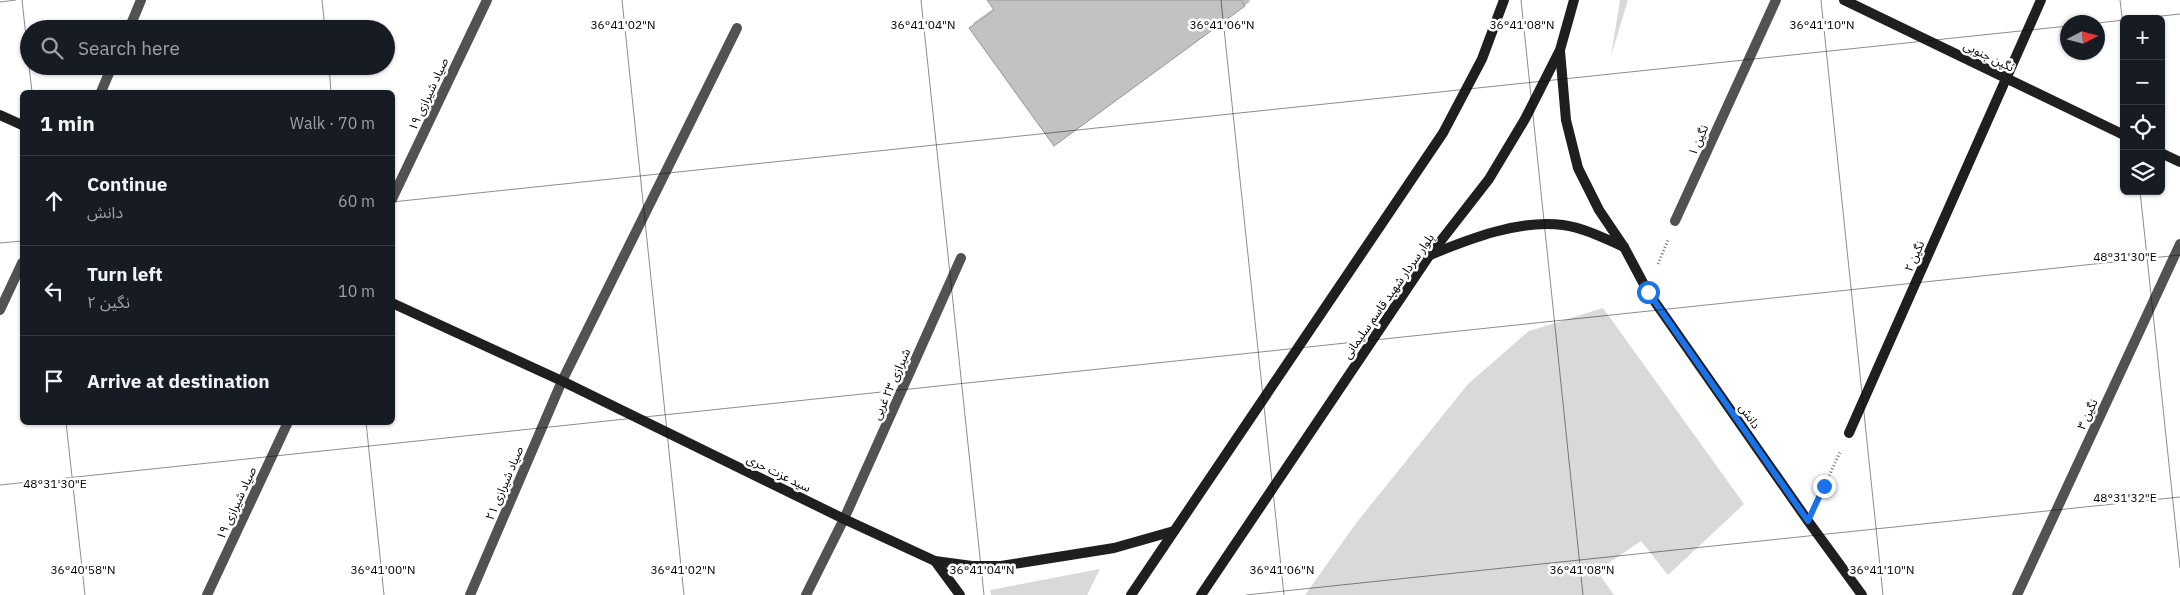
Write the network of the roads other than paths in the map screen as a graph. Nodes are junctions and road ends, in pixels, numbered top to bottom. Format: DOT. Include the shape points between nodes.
graph roads {
  1 [pos="141,0"];
  2 [pos="487,0"];
  3 [pos="1504,0"];
  4 [pos="1574,0"];
  5 [pos="1776,0"];
  6 [pos="1844,0"];
  7 [pos="2041,0"];
  8 [pos="133,20"];
  9 [pos="737,28"];
  10 [pos="1560,50"];
  11 [pos="108,75"];
  12 [pos="2006,78"];
  13 [pos="102,90"];
  14 [pos="0,115"];
  15 [pos="20,124"];
  16 [pos="2120,133"];
  17 [pos="2165,155"];
  18 [pos="2180,162"];
  19 [pos="395,192"];
  20 [pos="1675,221"];
  21 [pos="2180,244"];
  22 [pos="1624,247"];
  23 [pos="1429,256"];
  24 [pos="961,258"];
  25 [pos="20,266"];
  26 [pos="395,303"];
  27 [pos="0,310"];
  28 [pos="562,381"];
  29 [pos="287,425"];
  30 [pos="1849,433"];
  31 [pos="844,519"];
  32 [pos="1174,531"];
  33 [pos="935,561"];
  34 [pos="207,595"];
  35 [pos="470,595"];
  36 [pos="806,595"];
  37 [pos="960,595"];
  38 [pos="1131,595"];
  39 [pos="1201,595"];
  40 [pos="1862,595"];
  41 [pos="2017,595"];
  1 -- 8 [label="street"];
  2 -- 19 [label="street, صیاد شیرازی ۱۹"];
  3 -- 32 [label="street" via="1482,59 1443,133"];
  4 -- 10 [label="street, بلوار سردار شهید قاسم سلیمانی"];
  5 -- 20 [label="street, نگین ۱"];
  6 -- 12 [label="street, نگین جنوبی"];
  7 -- 12 [label="street, نگین ۲"];
  9 -- 28 [label="street, صیاد شیرازی ۲۱"];
  10 -- 22 [label="street, دانش" via="1566,120 1578,168 1599,210"];
  10 -- 23 [label="street, بلوار سردار شهید قاسم سلیمانی" via="1526,120 1489,179"];
  11 -- 13 [label="street"];
  12 -- 16 [label="street, نگین جنوبی"];
  12 -- 30 [label="street, نگین ۲"];
  14 -- 15 [label="street"];
  17 -- 18 [label="street"];
  21 -- 41 [label="street, نگین ۳"];
  22 -- 23 [label="street" via="1593,233 1562,225 1528,226 1472,238"];
  22 -- 40 [label="street, دانش" via="1648,292"];
  23 -- 39 [label="street, بلوار سردار شهید قاسم سلیمانی"];
  24 -- 31 [label="street, شیرازی ۲۳ غربی"];
  25 -- 27 [label="street"];
  26 -- 28 [label="street, سید عزت حری"];
  28 -- 31 [label="street, سید عزت حری"];
  28 -- 35 [label="street, صیاد شیرازی ۲۱"];
  29 -- 34 [label="street, صیاد شیرازی ۱۹"];
  31 -- 33 [label="street, سید عزت حری"];
  31 -- 36 [label="street, شیرازی ۲۳ غربی"];
  32 -- 33 [label="street, سید عزت حری" via="1114,548 1000,566"];
  32 -- 38 [label="street"];
  33 -- 37 [label="street"];
}
